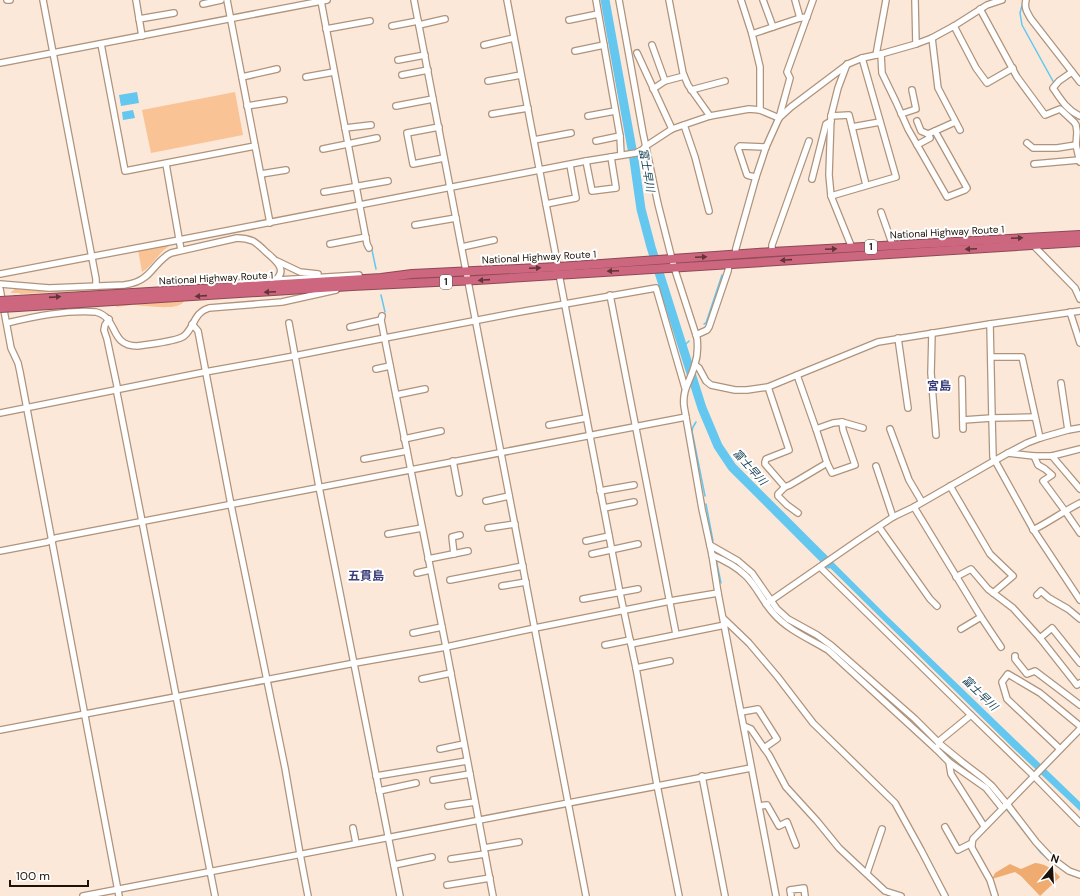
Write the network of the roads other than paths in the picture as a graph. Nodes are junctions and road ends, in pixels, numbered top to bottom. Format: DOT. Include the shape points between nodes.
graph roads {
  1 [pos="7,0"];
  2 [pos="10,0"];
  3 [pos="43,0"];
  4 [pos="136,0"];
  5 [pos="221,0"];
  6 [pos="227,0"];
  7 [pos="414,0"];
  8 [pos="507,0"];
  9 [pos="596,0"];
  10 [pos="619,0"];
  11 [pos="669,0"];
  12 [pos="741,0"];
  13 [pos="763,0"];
  14 [pos="795,0"];
  15 [pos="813,0"];
  16 [pos="886,0"];
  17 [pos="915,0"];
  18 [pos="1002,0"];
  19 [pos="1026,0"];
  20 [pos="324,1"];
  21 [pos="203,4"];
  22 [pos="980,9"];
  23 [pos="174,13"];
  24 [pos="598,14"];
  25 [pos="807,17"];
  26 [pos="230,18"];
  27 [pos="800,18"];
  28 [pos="139,19"];
  29 [pos="445,20"];
  30 [pos="569,20"];
  31 [pos="370,21"];
  32 [pos="419,23"];
  33 [pos="392,26"];
  34 [pos="954,26"];
  35 [pos="773,27"];
  36 [pos="326,30"];
  37 [pos="752,34"];
  38 [pos="142,36"];
  39 [pos="514,38"];
  40 [pos="932,38"];
  41 [pos="101,44"];
  42 [pos="916,44"];
  43 [pos="484,45"];
  44 [pos="604,45"];
  45 [pos="652,45"];
  46 [pos="575,50"];
  47 [pos="52,53"];
  48 [pos="637,53"];
  49 [pos="879,54"];
  50 [pos="425,56"];
  51 [pos="862,58"];
  52 [pos="398,60"];
  53 [pos="0,63"];
  54 [pos="848,64"];
  55 [pos="642,65"];
  56 [pos="631,67"];
  57 [pos="1012,68"];
  58 [pos="278,69"];
  59 [pos="428,70"];
  60 [pos="334,72"];
  61 [pos="1072,72"];
  62 [pos="402,75"];
  63 [pos="521,75"];
  64 [pos="684,76"];
  65 [pos="242,77"];
  66 [pos="306,77"];
  67 [pos="488,81"];
  68 [pos="665,81"];
  69 [pos="725,81"];
  70 [pos="1080,82"];
  71 [pos="653,88"];
  72 [pos="692,90"];
  73 [pos="912,90"];
  74 [pos="433,98"];
  75 [pos="284,100"];
  76 [pos="247,106"];
  77 [pos="396,106"];
  78 [pos="528,108"];
  79 [pos="615,110"];
  80 [pos="760,110"];
  81 [pos="492,114"];
  82 [pos="901,114"];
  83 [pos="588,116"];
  84 [pos="710,116"];
  85 [pos="1080,116"];
  86 [pos="779,118"];
  87 [pos="831,118"];
  88 [pos="917,121"];
  89 [pos="880,122"];
  90 [pos="956,122"];
  91 [pos="1078,123"];
  92 [pos="684,124"];
  93 [pos="371,125"];
  94 [pos="438,127"];
  95 [pos="852,127"];
  96 [pos="345,128"];
  97 [pos="672,129"];
  98 [pos="960,130"];
  99 [pos="935,131"];
  100 [pos="571,133"];
  101 [pos="928,134"];
  102 [pos="620,136"];
  103 [pos="377,138"];
  104 [pos="534,140"];
  105 [pos="596,141"];
  106 [pos="809,141"];
  107 [pos="348,143"];
  108 [pos="1027,143"];
  109 [pos="917,145"];
  110 [pos="1076,145"];
  111 [pos="255,146"];
  112 [pos="646,146"];
  113 [pos="766,147"];
  114 [pos="323,149"];
  115 [pos="623,155"];
  116 [pos="611,157"];
  117 [pos="444,158"];
  118 [pos="586,161"];
  119 [pos="1080,161"];
  120 [pos="166,164"];
  121 [pos="1034,164"];
  122 [pos="570,165"];
  123 [pos="286,170"];
  124 [pos="540,171"];
  125 [pos="261,174"];
  126 [pos="756,177"];
  127 [pos="812,179"];
  128 [pos="388,181"];
  129 [pos="866,185"];
  130 [pos="356,186"];
  131 [pos="450,188"];
  132 [pos="324,192"];
  133 [pos="832,196"];
  134 [pos="546,204"];
  135 [pos="360,205"];
  136 [pos="709,211"];
  137 [pos="881,212"];
  138 [pos="456,218"];
  139 [pos="270,223"];
  140 [pos="415,225"];
  141 [pos="1080,235"];
  142 [pos="366,238"];
  143 [pos="179,240"];
  144 [pos="494,240"];
  145 [pos="1080,242"];
  146 [pos="330,244"];
  147 [pos="1033,245"];
  148 [pos="893,246"];
  149 [pos="462,247"];
  150 [pos="369,248"];
  151 [pos="852,248"];
  152 [pos="181,250"];
  153 [pos="772,252"];
  154 [pos="735,255"];
  155 [pos="92,256"];
  156 [pos="672,259"];
  157 [pos="275,260"];
  158 [pos="664,264"];
  159 [pos="729,264"];
  160 [pos="674,268"];
  161 [pos="558,270"];
  162 [pos="467,271"];
  163 [pos="0,274"];
  164 [pos="412,274"];
  165 [pos="346,276"];
  166 [pos="275,280"];
  167 [pos="468,280"];
  168 [pos="0,284"];
  169 [pos="96,286"];
  170 [pos="352,286"];
  171 [pos="208,288"];
  172 [pos="0,289"];
  173 [pos="285,291"];
  174 [pos="610,295"];
  175 [pos="1080,299"];
  176 [pos="0,301"];
  177 [pos="17,303"];
  178 [pos="275,303"];
  179 [pos="564,303"];
  180 [pos="0,308"];
  181 [pos="1080,311"];
  182 [pos="1070,312"];
  183 [pos="109,319"];
  184 [pos="475,320"];
  185 [pos="7,323"];
  186 [pos="289,323"];
  187 [pos="192,324"];
  188 [pos="990,324"];
  189 [pos="350,327"];
  190 [pos="932,333"];
  191 [pos="696,335"];
  192 [pos="385,338"];
  193 [pos="898,338"];
  194 [pos="1080,343"];
  195 [pos="294,356"];
  196 [pos="991,357"];
  197 [pos="696,364"];
  198 [pos="390,366"];
  199 [pos="376,369"];
  200 [pos="205,372"];
  201 [pos="796,375"];
  202 [pos="962,379"];
  203 [pos="1061,383"];
  204 [pos="686,386"];
  205 [pos="768,387"];
  206 [pos="425,389"];
  207 [pos="117,390"];
  208 [pos="396,395"];
  209 [pos="26,407"];
  210 [pos="908,408"];
  211 [pos="0,413"];
  212 [pos="686,417"];
  213 [pos="1035,417"];
  214 [pos="586,418"];
  215 [pos="992,418"];
  216 [pos="963,420"];
  217 [pos="842,422"];
  218 [pos="550,425"];
  219 [pos="636,426"];
  220 [pos="863,428"];
  221 [pos="1080,428"];
  222 [pos="816,429"];
  223 [pos="890,429"];
  224 [pos="963,429"];
  225 [pos="1068,430"];
  226 [pos="440,431"];
  227 [pos="590,435"];
  228 [pos="936,435"];
  229 [pos="1040,438"];
  230 [pos="404,439"];
  231 [pos="1080,449"];
  232 [pos="407,451"];
  233 [pos="501,452"];
  234 [pos="1008,453"];
  235 [pos="1034,456"];
  236 [pos="1052,456"];
  237 [pos="364,459"];
  238 [pos="995,461"];
  239 [pos="453,462"];
  240 [pos="827,462"];
  241 [pos="876,466"];
  242 [pos="410,470"];
  243 [pos="634,485"];
  244 [pos="950,486"];
  245 [pos="319,487"];
  246 [pos="785,487"];
  247 [pos="1080,489"];
  248 [pos="600,491"];
  249 [pos="460,493"];
  250 [pos="509,496"];
  251 [pos="486,501"];
  252 [pos="634,502"];
  253 [pos="922,502"];
  254 [pos="231,505"];
  255 [pos="1079,505"];
  256 [pos="914,507"];
  257 [pos="604,508"];
  258 [pos="1065,511"];
  259 [pos="798,512"];
  260 [pos="893,517"];
  261 [pos="142,522"];
  262 [pos="515,524"];
  263 [pos="879,527"];
  264 [pos="422,528"];
  265 [pos="488,528"];
  266 [pos="1033,530"];
  267 [pos="1080,532"];
  268 [pos="388,534"];
  269 [pos="460,535"];
  270 [pos="609,536"];
  271 [pos="52,540"];
  272 [pos="586,541"];
  273 [pos="638,544"];
  274 [pos="710,545"];
  275 [pos="612,550"];
  276 [pos="0,551"];
  277 [pos="468,551"];
  278 [pos="454,554"];
  279 [pos="592,554"];
  280 [pos="712,555"];
  281 [pos="428,559"];
  282 [pos="523,566"];
  283 [pos="820,567"];
  284 [pos="430,570"];
  285 [pos="417,573"];
  286 [pos="956,577"];
  287 [pos="450,580"];
  288 [pos="526,582"];
  289 [pos="502,586"];
  290 [pos="638,589"];
  291 [pos="620,593"];
  292 [pos="718,593"];
  293 [pos="993,593"];
  294 [pos="1037,595"];
  295 [pos="583,599"];
  296 [pos="1080,600"];
  297 [pos="670,601"];
  298 [pos="768,602"];
  299 [pos="937,606"];
  300 [pos="623,611"];
  301 [pos="981,617"];
  302 [pos="723,618"];
  303 [pos="1080,619"];
  304 [pos="725,625"];
  305 [pos="442,627"];
  306 [pos="535,628"];
  307 [pos="961,629"];
  308 [pos="413,632"];
  309 [pos="676,634"];
  310 [pos="1040,638"];
  311 [pos="630,642"];
  312 [pos="605,645"];
  313 [pos="446,647"];
  314 [pos="1001,647"];
  315 [pos="1015,656"];
  316 [pos="670,661"];
  317 [pos="354,663"];
  318 [pos="1080,663"];
  319 [pos="636,668"];
  320 [pos="451,673"];
  321 [pos="266,679"];
  322 [pos="422,679"];
  323 [pos="1080,683"];
  324 [pos="176,696"];
  325 [pos="1080,705"];
  326 [pos="741,712"];
  327 [pos="85,714"];
  328 [pos="971,714"];
  329 [pos="744,726"];
  330 [pos="1080,727"];
  331 [pos="0,730"];
  332 [pos="464,744"];
  333 [pos="938,745"];
  334 [pos="764,748"];
  335 [pos="440,749"];
  336 [pos="1060,749"];
  337 [pos="467,761"];
  338 [pos="949,762"];
  339 [pos="751,768"];
  340 [pos="470,774"];
  341 [pos="1036,775"];
  342 [pos="376,776"];
  343 [pos="702,776"];
  344 [pos="433,780"];
  345 [pos="416,783"];
  346 [pos="657,785"];
  347 [pos="379,791"];
  348 [pos="475,802"];
  349 [pos="569,803"];
  350 [pos="1007,804"];
  351 [pos="448,806"];
  352 [pos="759,806"];
  353 [pos="1002,808"];
  354 [pos="479,820"];
  355 [pos="1080,823"];
  356 [pos="984,826"];
  357 [pos="945,827"];
  358 [pos="353,828"];
  359 [pos="882,830"];
  360 [pos="389,837"];
  361 [pos="519,842"];
  362 [pos="356,843"];
  363 [pos="972,843"];
  364 [pos="796,845"];
  365 [pos="485,851"];
  366 [pos="300,854"];
  367 [pos="432,857"];
  368 [pos="451,859"];
  369 [pos="394,865"];
  370 [pos="210,872"];
  371 [pos="867,874"];
  372 [pos="1080,875"];
  373 [pos="490,878"];
  374 [pos="447,885"];
  375 [pos="118,888"];
  376 [pos="83,896"];
  377 [pos="119,896"];
  378 [pos="215,896"];
  379 [pos="308,896"];
  380 [pos="400,896"];
  381 [pos="493,896"];
  382 [pos="586,896"];
  383 [pos="679,896"];
  384 [pos="725,896"];
  385 [pos="776,896"];
  386 [pos="791,896"];
  387 [pos="805,896"];
  388 [pos="901,896"];
  389 [pos="945,896"];
  390 [pos="995,896"];
  1 -- 2 [label="street"];
  3 -- 47 [label="street"];
  4 -- 28 [label="street"];
  5 -- 21 [label="street"];
  6 -- 26 [label="street"];
  7 -- 32 [label="street"];
  8 -- 39 [label="street"];
  9 -- 24 [label="street"];
  10 -- 56 [label="street"];
  11 -- 64 [label="street"];
  12 -- 37 [label="street"];
  13 -- 35 [label="street"];
  14 -- 27 [label="street"];
  15 -- 25 [label="street"];
  16 -- 49 [label="street"];
  17 -- 42 [label="street"];
  18 -- 22 [label="street"];
  19 -- 61 [label="street" via="1024,5 1031,19"];
  20 -- 26 [label="street"];
  20 -- 36 [label="street"];
  22 -- 34 [label="street"];
  22 -- 57 [label="street"];
  23 -- 28 [label="street"];
  24 -- 30 [label="street"];
  24 -- 44 [label="street"];
  25 -- 27 [label="street"];
  25 -- 86 [label="street" via="788,72 790,78"];
  26 -- 38 [label="street"];
  26 -- 65 [label="street"];
  27 -- 35 [label="street"];
  28 -- 38 [label="street"];
  29 -- 32 [label="street"];
  31 -- 36 [label="street"];
  32 -- 33 [label="street"];
  32 -- 50 [label="street"];
  34 -- 40 [label="street"];
  34 -- 57 [label="street" via="976,68 987,83"];
  35 -- 37 [label="street"];
  36 -- 60 [label="street"];
  37 -- 80 [label="street" via="760,67"];
  38 -- 41 [label="street"];
  39 -- 43 [label="street"];
  39 -- 63 [label="street"];
  40 -- 42 [label="street"];
  40 -- 90 [label="street" via="938,88"];
  41 -- 47 [label="street"];
  41 -- 120 [label="street" via="125,171"];
  42 -- 49 [label="street"];
  44 -- 46 [label="street"];
  44 -- 79 [label="street"];
  45 -- 68 [label="street"];
  47 -- 53 [label="street"];
  47 -- 155 [label="street"];
  48 -- 55 [label="street"];
  49 -- 51 [label="street"];
  49 -- 82 [label="street" via="882,73"];
  50 -- 52 [label="street"];
  50 -- 59 [label="street"];
  51 -- 54 [label="street"];
  51 -- 89 [label="street"];
  54 -- 86 [label="street"];
  54 -- 87 [label="street" via="838,88"];
  55 -- 56 [label="street"];
  55 -- 71 [label="street"];
  56 -- 112 [label="street"];
  57 -- 91 [label="street" via="1045,115 1060,109"];
  58 -- 65 [label="street"];
  59 -- 62 [label="street"];
  59 -- 74 [label="street"];
  60 -- 66 [label="street"];
  60 -- 96 [label="street"];
  61 -- 70 [label="street"];
  61 -- 85 [label="street" via="1053,88 1064,104"];
  63 -- 67 [label="street"];
  63 -- 78 [label="street"];
  64 -- 68 [label="street"];
  64 -- 72 [label="street"];
  65 -- 76 [label="street"];
  68 -- 71 [label="street"];
  69 -- 72 [label="street"];
  71 -- 97 [label="street"];
  72 -- 84 [label="street"];
  73 -- 82 [label="street" via="916,109"];
  74 -- 77 [label="street"];
  74 -- 94 [label="street"];
  75 -- 76 [label="street"];
  76 -- 111 [label="street"];
  78 -- 81 [label="street"];
  78 -- 104 [label="street"];
  79 -- 83 [label="street"];
  79 -- 102 [label="street"];
  80 -- 84 [label="street" via="749,109"];
  80 -- 86 [label="street"];
  82 -- 109 [label="street"];
  84 -- 92 [label="street"];
  86 -- 113 [label="street"];
  87 -- 95 [label="street" via="849,115"];
  87 -- 127 [label="street" via="826,124"];
  87 -- 133 [label="street" via="829,175"];
  88 -- 101 [label="street" via="921,131"];
  89 -- 95 [label="street"];
  89 -- 129 [label="street" via="896,177"];
  90 -- 98 [label="street"];
  90 -- 99 [label="street"];
  91 -- 110 [label="street"];
  92 -- 97 [label="street"];
  92 -- 136 [label="street"];
  93 -- 96 [label="street"];
  94 -- 117 [label="street"];
  94 -- 117 [label="street" via="408,133 410,149 413,164"];
  95 -- 129 [label="street"];
  96 -- 107 [label="street"];
  97 -- 112 [label="street"];
  99 -- 101 [label="street"];
  99 -- 109 [label="street" via="966,185 966,190 947,197"];
  100 -- 104 [label="street"];
  101 -- 109 [label="street" via="930,138"];
  102 -- 105 [label="street"];
  102 -- 115 [label="street"];
  103 -- 107 [label="street"];
  104 -- 124 [label="street"];
  106 -- 153 [label="street" via="772,245"];
  107 -- 114 [label="street"];
  107 -- 130 [label="street"];
  108 -- 110 [label="street" via="1033,148"];
  110 -- 119 [label="street"];
  111 -- 120 [label="street"];
  111 -- 125 [label="street"];
  112 -- 115 [label="street" via="640,151"];
  112 -- 156 [label="street"];
  113 -- 126 [label="street"];
  113 -- 126 [label="street" via="738,148 747,175"];
  115 -- 116 [label="street"];
  116 -- 118 [label="street"];
  116 -- 118 [label="street" via="616,188 592,191"];
  117 -- 131 [label="street"];
  118 -- 122 [label="street"];
  119 -- 121 [label="street"];
  120 -- 143 [label="street"];
  122 -- 124 [label="street"];
  122 -- 134 [label="street" via="576,198"];
  123 -- 125 [label="street"];
  124 -- 131 [label="street"];
  124 -- 134 [label="street"];
  125 -- 139 [label="street"];
  126 -- 154 [label="street"];
  128 -- 130 [label="street"];
  129 -- 133 [label="street"];
  130 -- 132 [label="street"];
  130 -- 135 [label="street"];
  131 -- 135 [label="street"];
  131 -- 138 [label="street"];
  133 -- 151 [label="street"];
  134 -- 161 [label="street"];
  135 -- 139 [label="street"];
  135 -- 142 [label="street"];
  137 -- 148 [label="street"];
  138 -- 140 [label="street"];
  138 -- 149 [label="street"];
  139 -- 143 [label="street"];
  148 -- 141 [label="highway, National Highway Route 1 / 1, one-way"];
  142 -- 146 [label="street"];
  142 -- 150 [label="street"];
  143 -- 152 [label="street"];
  143 -- 155 [label="street"];
  144 -- 149 [label="street"];
  145 -- 147 [label="highway, National Highway Route 1 / 1"];
  147 -- 159 [label="highway, National Highway Route 1 / 1, one-way"];
  147 -- 175 [label="street" via="1075,288"];
  148 -- 151 [label="highway, National Highway Route 1 / 1"];
  149 -- 162 [label="street"];
  153 -- 151 [label="highway, National Highway Route 1 / 1, one-way"];
  152 -- 157 [label="street" via="243,238 253,241"];
  152 -- 169 [label="street" via="168,254 138,282"];
  153 -- 154 [label="highway, National Highway Route 1 / 1"];
  156 -- 154 [label="highway, National Highway Route 1 / 1, one-way"];
  155 -- 163 [label="street"];
  155 -- 169 [label="street"];
  156 -- 158 [label="highway, National Highway Route 1 / 1"];
  156 -- 160 [label="street"];
  157 -- 165 [label="street" via="294,270 307,273"];
  157 -- 166 [label="street" via="281,270"];
  158 -- 160 [label="highway, National Highway Route 1 / 1"];
  158 -- 161 [label="highway, National Highway Route 1 / 1"];
  159 -- 160 [label="highway, National Highway Route 1 / 1"];
  159 -- 191 [label="street" via="709,327"];
  160 -- 191 [label="street"];
  162 -- 161 [label="highway, National Highway Route 1 / 1, one-way"];
  161 -- 167 [label="highway, National Highway Route 1 / 1, one-way"];
  161 -- 179 [label="street"];
  162 -- 164 [label="highway, National Highway Route 1 / 1"];
  162 -- 167 [label="street"];
  164 -- 165 [label="street"];
  164 -- 171 [label="highway, National Highway Route 1 / 1"];
  165 -- 166 [label="street"];
  166 -- 171 [label="street"];
  167 -- 170 [label="highway, National Highway Route 1 / 1"];
  167 -- 184 [label="street"];
  168 -- 169 [label="street" via="41,288"];
  170 -- 173 [label="highway, National Highway Route 1 / 1"];
  170 -- 178 [label="street"];
  177 -- 171 [label="highway, National Highway Route 1 / 1, one-way"];
  172 -- 185 [label="street"];
  173 -- 177 [label="highway, National Highway Route 1 / 1, one-way"];
  173 -- 178 [label="street" via="285,298"];
  174 -- 179 [label="street"];
  174 -- 204 [label="street" via="656,288"];
  174 -- 219 [label="street"];
  176 -- 177 [label="highway, National Highway Route 1 / 1, bridge"];
  177 -- 180 [label="highway, National Highway Route 1 / 1, bridge"];
  178 -- 187 [label="street" via="209,308 199,313"];
  179 -- 184 [label="street"];
  179 -- 214 [label="street"];
  181 -- 182 [label="street"];
  182 -- 188 [label="street"];
  182 -- 194 [label="street"];
  183 -- 185 [label="street" via="101,313 90,311 48,314"];
  183 -- 187 [label="street" via="119,339 132,346 178,338 186,334"];
  183 -- 207 [label="street" via="104,330 108,339"];
  184 -- 192 [label="street"];
  184 -- 233 [label="street"];
  185 -- 209 [label="street"];
  186 -- 195 [label="street"];
  187 -- 200 [label="street" via="198,331"];
  188 -- 190 [label="street"];
  188 -- 196 [label="street"];
  189 -- 192 [label="street" via="381,318"];
  190 -- 193 [label="street"];
  190 -- 228 [label="street" via="931,373"];
  191 -- 197 [label="street"];
  192 -- 195 [label="street"];
  192 -- 198 [label="street"];
  193 -- 201 [label="street" via="878,342"];
  193 -- 210 [label="street"];
  195 -- 200 [label="street"];
  195 -- 245 [label="street"];
  196 -- 213 [label="street" via="1022,357"];
  196 -- 215 [label="street"];
  197 -- 204 [label="street"];
  197 -- 205 [label="street" via="711,385 735,390"];
  198 -- 199 [label="street"];
  198 -- 208 [label="street"];
  200 -- 207 [label="street"];
  200 -- 254 [label="street"];
  201 -- 205 [label="street"];
  201 -- 222 [label="street"];
  202 -- 216 [label="street"];
  203 -- 225 [label="street"];
  204 -- 212 [label="street" via="683,400"];
  205 -- 246 [label="street" via="789,450 766,459 765,462"];
  206 -- 208 [label="street"];
  207 -- 209 [label="street"];
  207 -- 261 [label="street"];
  208 -- 230 [label="street"];
  209 -- 211 [label="street"];
  209 -- 271 [label="street"];
  212 -- 219 [label="street"];
  212 -- 274 [label="street"];
  213 -- 215 [label="street"];
  213 -- 229 [label="street"];
  214 -- 218 [label="street"];
  214 -- 227 [label="street"];
  215 -- 216 [label="street"];
  215 -- 238 [label="street"];
  216 -- 224 [label="street"];
  217 -- 220 [label="street"];
  217 -- 222 [label="street"];
  217 -- 240 [label="street" via="855,465 832,473"];
  219 -- 227 [label="street"];
  219 -- 297 [label="street"];
  221 -- 225 [label="street"];
  222 -- 240 [label="street"];
  223 -- 253 [label="street" via="909,480"];
  225 -- 229 [label="street"];
  226 -- 230 [label="street"];
  227 -- 233 [label="street"];
  227 -- 248 [label="street"];
  229 -- 234 [label="street"];
  230 -- 232 [label="street"];
  231 -- 236 [label="street"];
  232 -- 237 [label="street"];
  232 -- 242 [label="street"];
  233 -- 239 [label="street"];
  233 -- 250 [label="street"];
  234 -- 235 [label="street"];
  234 -- 238 [label="street"];
  235 -- 236 [label="street"];
  235 -- 258 [label="street" via="1038,465 1052,475 1043,481"];
  236 -- 247 [label="street"];
  238 -- 244 [label="street"];
  238 -- 266 [label="street"];
  239 -- 242 [label="street"];
  239 -- 249 [label="street"];
  240 -- 246 [label="street"];
  241 -- 260 [label="street"];
  242 -- 245 [label="street"];
  242 -- 264 [label="street"];
  243 -- 248 [label="street"];
  244 -- 253 [label="street"];
  244 -- 293 [label="street" via="990,554 1013,576"];
  245 -- 254 [label="street"];
  245 -- 317 [label="street"];
  246 -- 259 [label="street" via="778,496"];
  248 -- 257 [label="street"];
  250 -- 251 [label="street"];
  250 -- 262 [label="street"];
  252 -- 257 [label="street"];
  253 -- 256 [label="street"];
  254 -- 261 [label="street"];
  254 -- 321 [label="street"];
  255 -- 258 [label="street"];
  256 -- 260 [label="street"];
  256 -- 286 [label="street"];
  257 -- 270 [label="street"];
  258 -- 266 [label="street"];
  258 -- 267 [label="street"];
  260 -- 263 [label="street"];
  261 -- 271 [label="street"];
  261 -- 324 [label="street"];
  262 -- 265 [label="street"];
  262 -- 282 [label="street"];
  263 -- 283 [label="street"];
  263 -- 299 [label="street"];
  264 -- 268 [label="street"];
  264 -- 281 [label="street"];
  266 -- 296 [label="street"];
  269 -- 278 [label="street" via="452,537"];
  270 -- 272 [label="street"];
  270 -- 275 [label="street"];
  271 -- 276 [label="street"];
  271 -- 327 [label="street"];
  273 -- 275 [label="street"];
  274 -- 280 [label="street"];
  274 -- 298 [label="street" via="738,561 752,573"];
  275 -- 279 [label="street"];
  275 -- 291 [label="street"];
  277 -- 278 [label="street"];
  278 -- 281 [label="street"];
  280 -- 292 [label="street"];
  280 -- 298 [label="street" via="736,567 747,576"];
  281 -- 284 [label="street"];
  282 -- 287 [label="street"];
  282 -- 288 [label="street"];
  283 -- 298 [label="street"];
  283 -- 328 [label="street"];
  284 -- 285 [label="street"];
  284 -- 305 [label="street"];
  286 -- 293 [label="street" via="971,569"];
  286 -- 301 [label="street"];
  288 -- 289 [label="street"];
  288 -- 306 [label="street"];
  290 -- 291 [label="street"];
  291 -- 295 [label="street"];
  291 -- 300 [label="street"];
  292 -- 297 [label="street"];
  292 -- 302 [label="street"];
  293 -- 310 [label="street" via="1013,608"];
  294 -- 303 [label="street" via="1041,591"];
  297 -- 300 [label="street"];
  297 -- 309 [label="street"];
  298 -- 333 [label="street" via="788,619 832,646 915,719"];
  300 -- 306 [label="street"];
  300 -- 311 [label="street"];
  301 -- 307 [label="street"];
  301 -- 314 [label="street"];
  302 -- 304 [label="street"];
  302 -- 389 [label="street" via="749,643 813,723 895,803"];
  304 -- 309 [label="street"];
  304 -- 326 [label="street"];
  305 -- 308 [label="street"];
  305 -- 313 [label="street"];
  306 -- 313 [label="street"];
  306 -- 349 [label="street"];
  309 -- 311 [label="street"];
  310 -- 318 [label="street" via="1052,628"];
  310 -- 323 [label="street" via="1078,684"];
  311 -- 312 [label="street"];
  311 -- 319 [label="street"];
  313 -- 317 [label="street"];
  313 -- 320 [label="street"];
  315 -- 325 [label="street" via="1027,674 1035,671"];
  316 -- 319 [label="street"];
  317 -- 321 [label="street"];
  317 -- 342 [label="street"];
  319 -- 346 [label="street"];
  320 -- 322 [label="street"];
  320 -- 332 [label="street"];
  321 -- 324 [label="street"];
  321 -- 366 [label="street"];
  324 -- 327 [label="street"];
  324 -- 370 [label="street"];
  326 -- 329 [label="street"];
  326 -- 334 [label="street" via="758,709 772,730 777,739"];
  327 -- 331 [label="street"];
  327 -- 375 [label="street"];
  328 -- 333 [label="street"];
  328 -- 341 [label="street"];
  329 -- 334 [label="street" via="751,729"];
  329 -- 339 [label="street"];
  330 -- 336 [label="street"];
  330 -- 336 [label="street" via="1040,694 1008,674 1002,682 1007,699"];
  332 -- 335 [label="street"];
  332 -- 337 [label="street"];
  333 -- 338 [label="street"];
  333 -- 350 [label="street" via="988,782"];
  334 -- 371 [label="street" via="786,787 839,848"];
  336 -- 341 [label="street"];
  337 -- 340 [label="street"];
  337 -- 342 [label="street"];
  338 -- 353 [label="street" via="986,788"];
  338 -- 356 [label="street" via="951,774"];
  339 -- 343 [label="street"];
  339 -- 352 [label="street"];
  340 -- 344 [label="street"];
  340 -- 348 [label="street"];
  341 -- 350 [label="street"];
  341 -- 355 [label="street"];
  342 -- 347 [label="street"];
  343 -- 346 [label="street"];
  343 -- 384 [label="street"];
  345 -- 347 [label="street"];
  346 -- 349 [label="street"];
  346 -- 383 [label="street"];
  347 -- 360 [label="street"];
  348 -- 351 [label="street"];
  348 -- 354 [label="street"];
  349 -- 354 [label="street"];
  349 -- 382 [label="street"];
  350 -- 353 [label="street"];
  350 -- 372 [label="street" via="1050,857 1069,871"];
  352 -- 364 [label="street" via="767,805 779,826 787,822"];
  352 -- 385 [label="street"];
  353 -- 356 [label="street"];
  354 -- 360 [label="street"];
  354 -- 365 [label="street"];
  356 -- 363 [label="street" via="973,838"];
  357 -- 363 [label="street" via="958,850"];
  358 -- 362 [label="street"];
  359 -- 371 [label="street"];
  360 -- 362 [label="street"];
  360 -- 369 [label="street"];
  361 -- 365 [label="street"];
  362 -- 366 [label="street"];
  363 -- 390 [label="street"];
  365 -- 368 [label="street"];
  365 -- 373 [label="street"];
  366 -- 370 [label="street"];
  366 -- 379 [label="street"];
  367 -- 369 [label="street"];
  369 -- 380 [label="street"];
  370 -- 375 [label="street"];
  370 -- 378 [label="street"];
  371 -- 388 [label="street" via="885,891"];
  373 -- 374 [label="street"];
  373 -- 381 [label="street"];
  375 -- 376 [label="street"];
  375 -- 377 [label="street"];
  386 -- 387 [label="street" via="790,890 804,888"];
}
